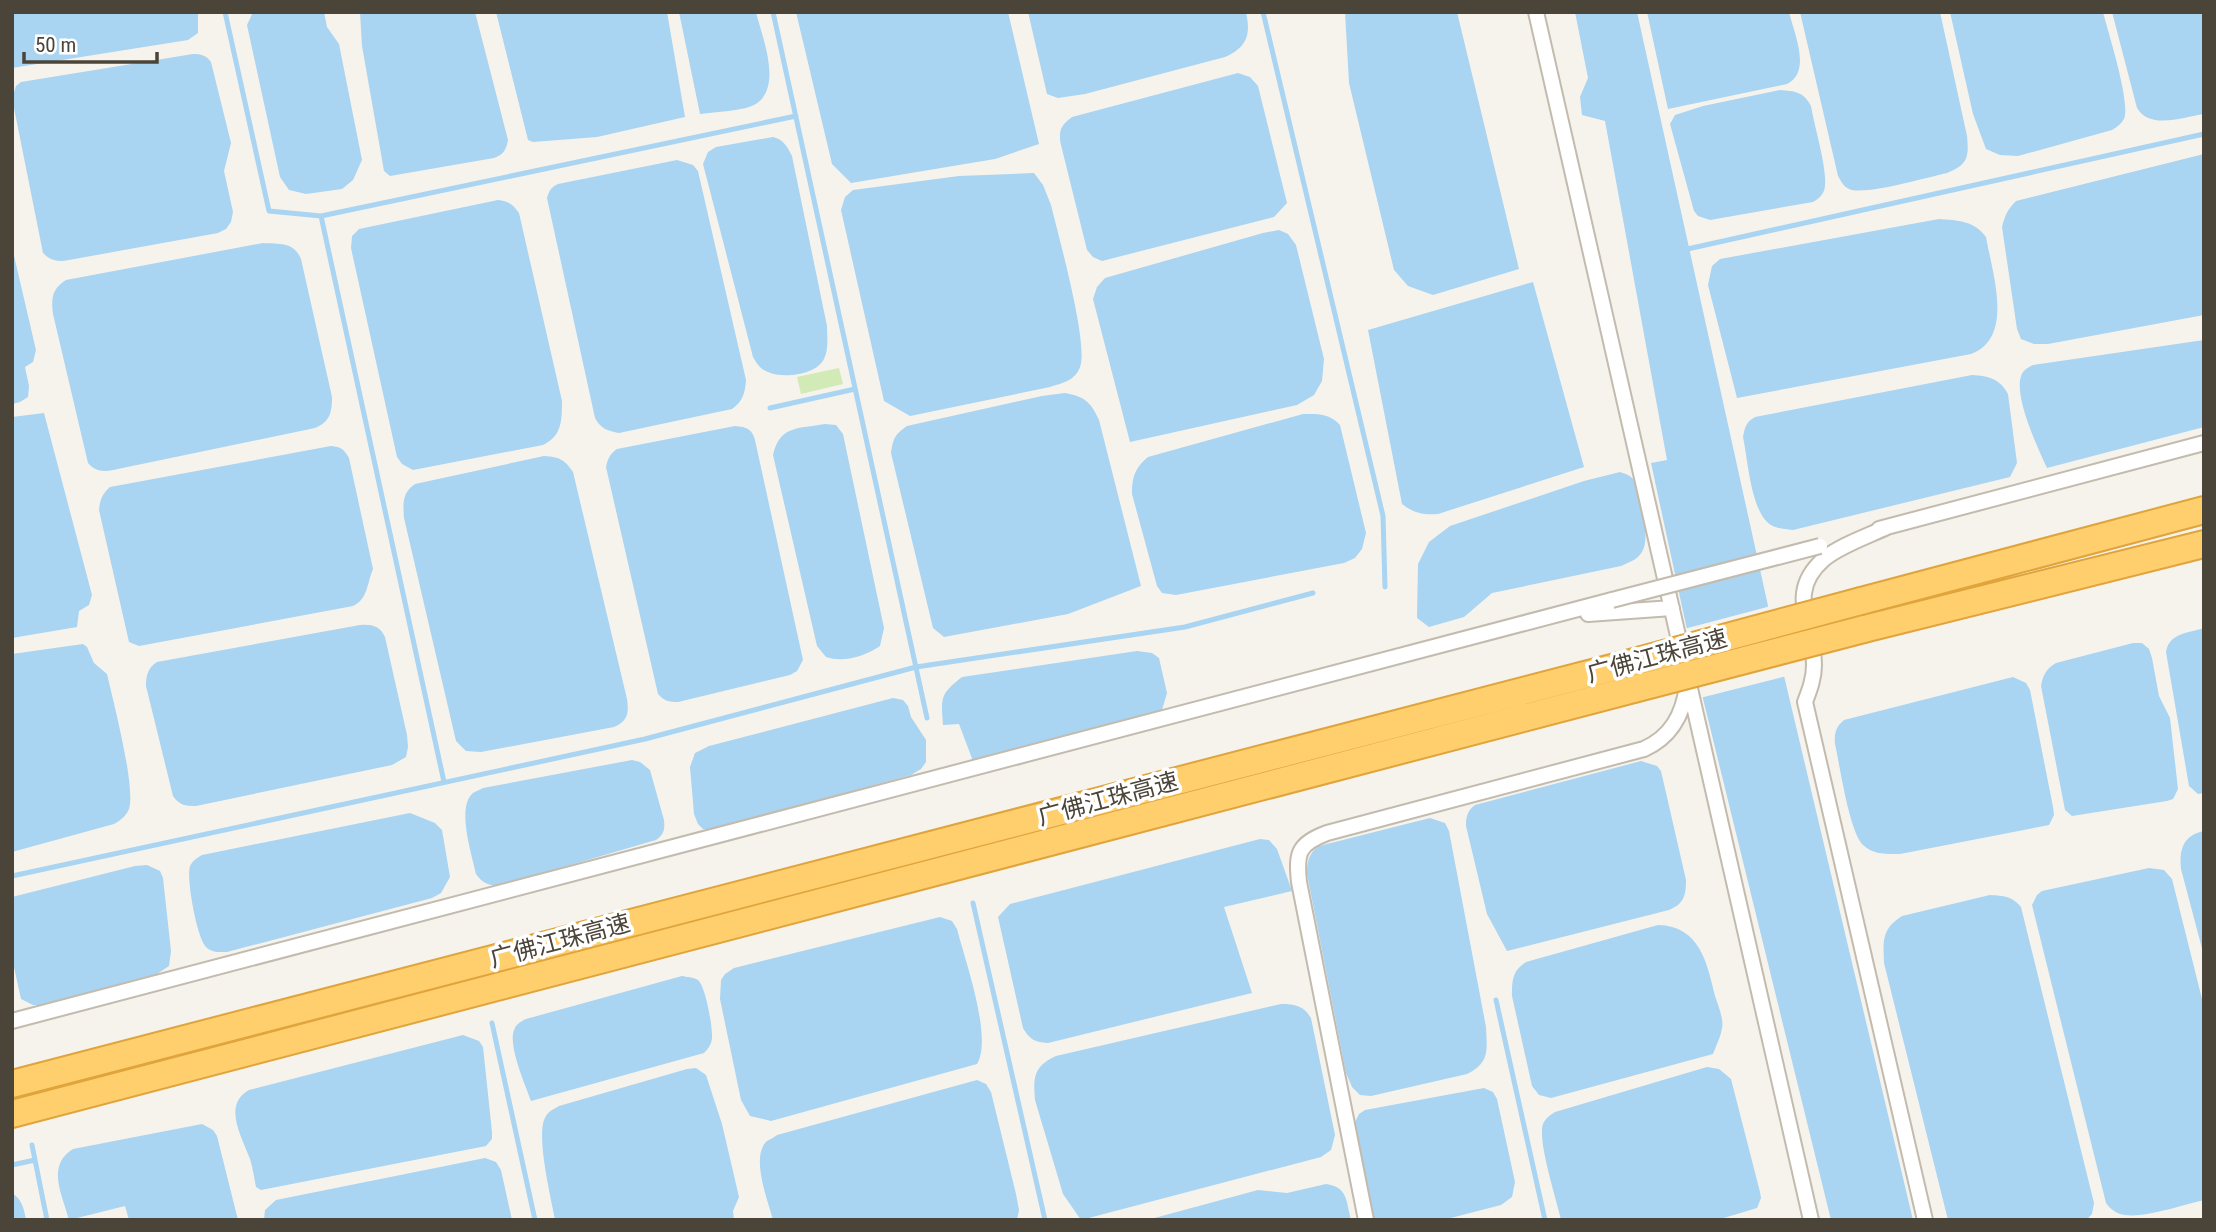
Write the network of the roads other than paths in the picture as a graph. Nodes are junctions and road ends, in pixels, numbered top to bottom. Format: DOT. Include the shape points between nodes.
graph roads {
  1 [pos="1536,12"];
  2 [pos="2204,443"];
  3 [pos="2204,510"];
  4 [pos="1887,527"];
  5 [pos="2204,544"];
  6 [pos="1672,608"];
  7 [pos="1551,616"];
  8 [pos="1687,675"];
  9 [pos="1629,677"];
  10 [pos="12,1021"];
  11 [pos="12,1084"];
  12 [pos="12,1114"];
  13 [pos="1366,1220"];
  14 [pos="1811,1220"];
  15 [pos="1925,1220"];
  1 -- 6 [label="street"];
  2 -- 4 [label="street"];
  3 -- 9 [label="highway, 广佛江珠高速, bridge" via="1861,601"];
  4 -- 7 [label="street, bridge"];
  4 -- 15 [label="street" via="1825,557 1808,576 1802,598 1814,663 1805,702"];
  5 -- 9 [label="highway, 广佛江珠高速, bridge" via="1864,629"];
  6 -- 7 [label="street"];
  6 -- 8 [label="street"];
  7 -- 10 [label="street"];
  8 -- 13 [label="street" via="1685,700 1675,724 1644,750 1327,833 1301,850 1299,882"];
  8 -- 14 [label="street"];
  9 -- 11 [label="highway, 广佛江珠高速"];
  9 -- 12 [label="highway, 广佛江珠高速"];
}
